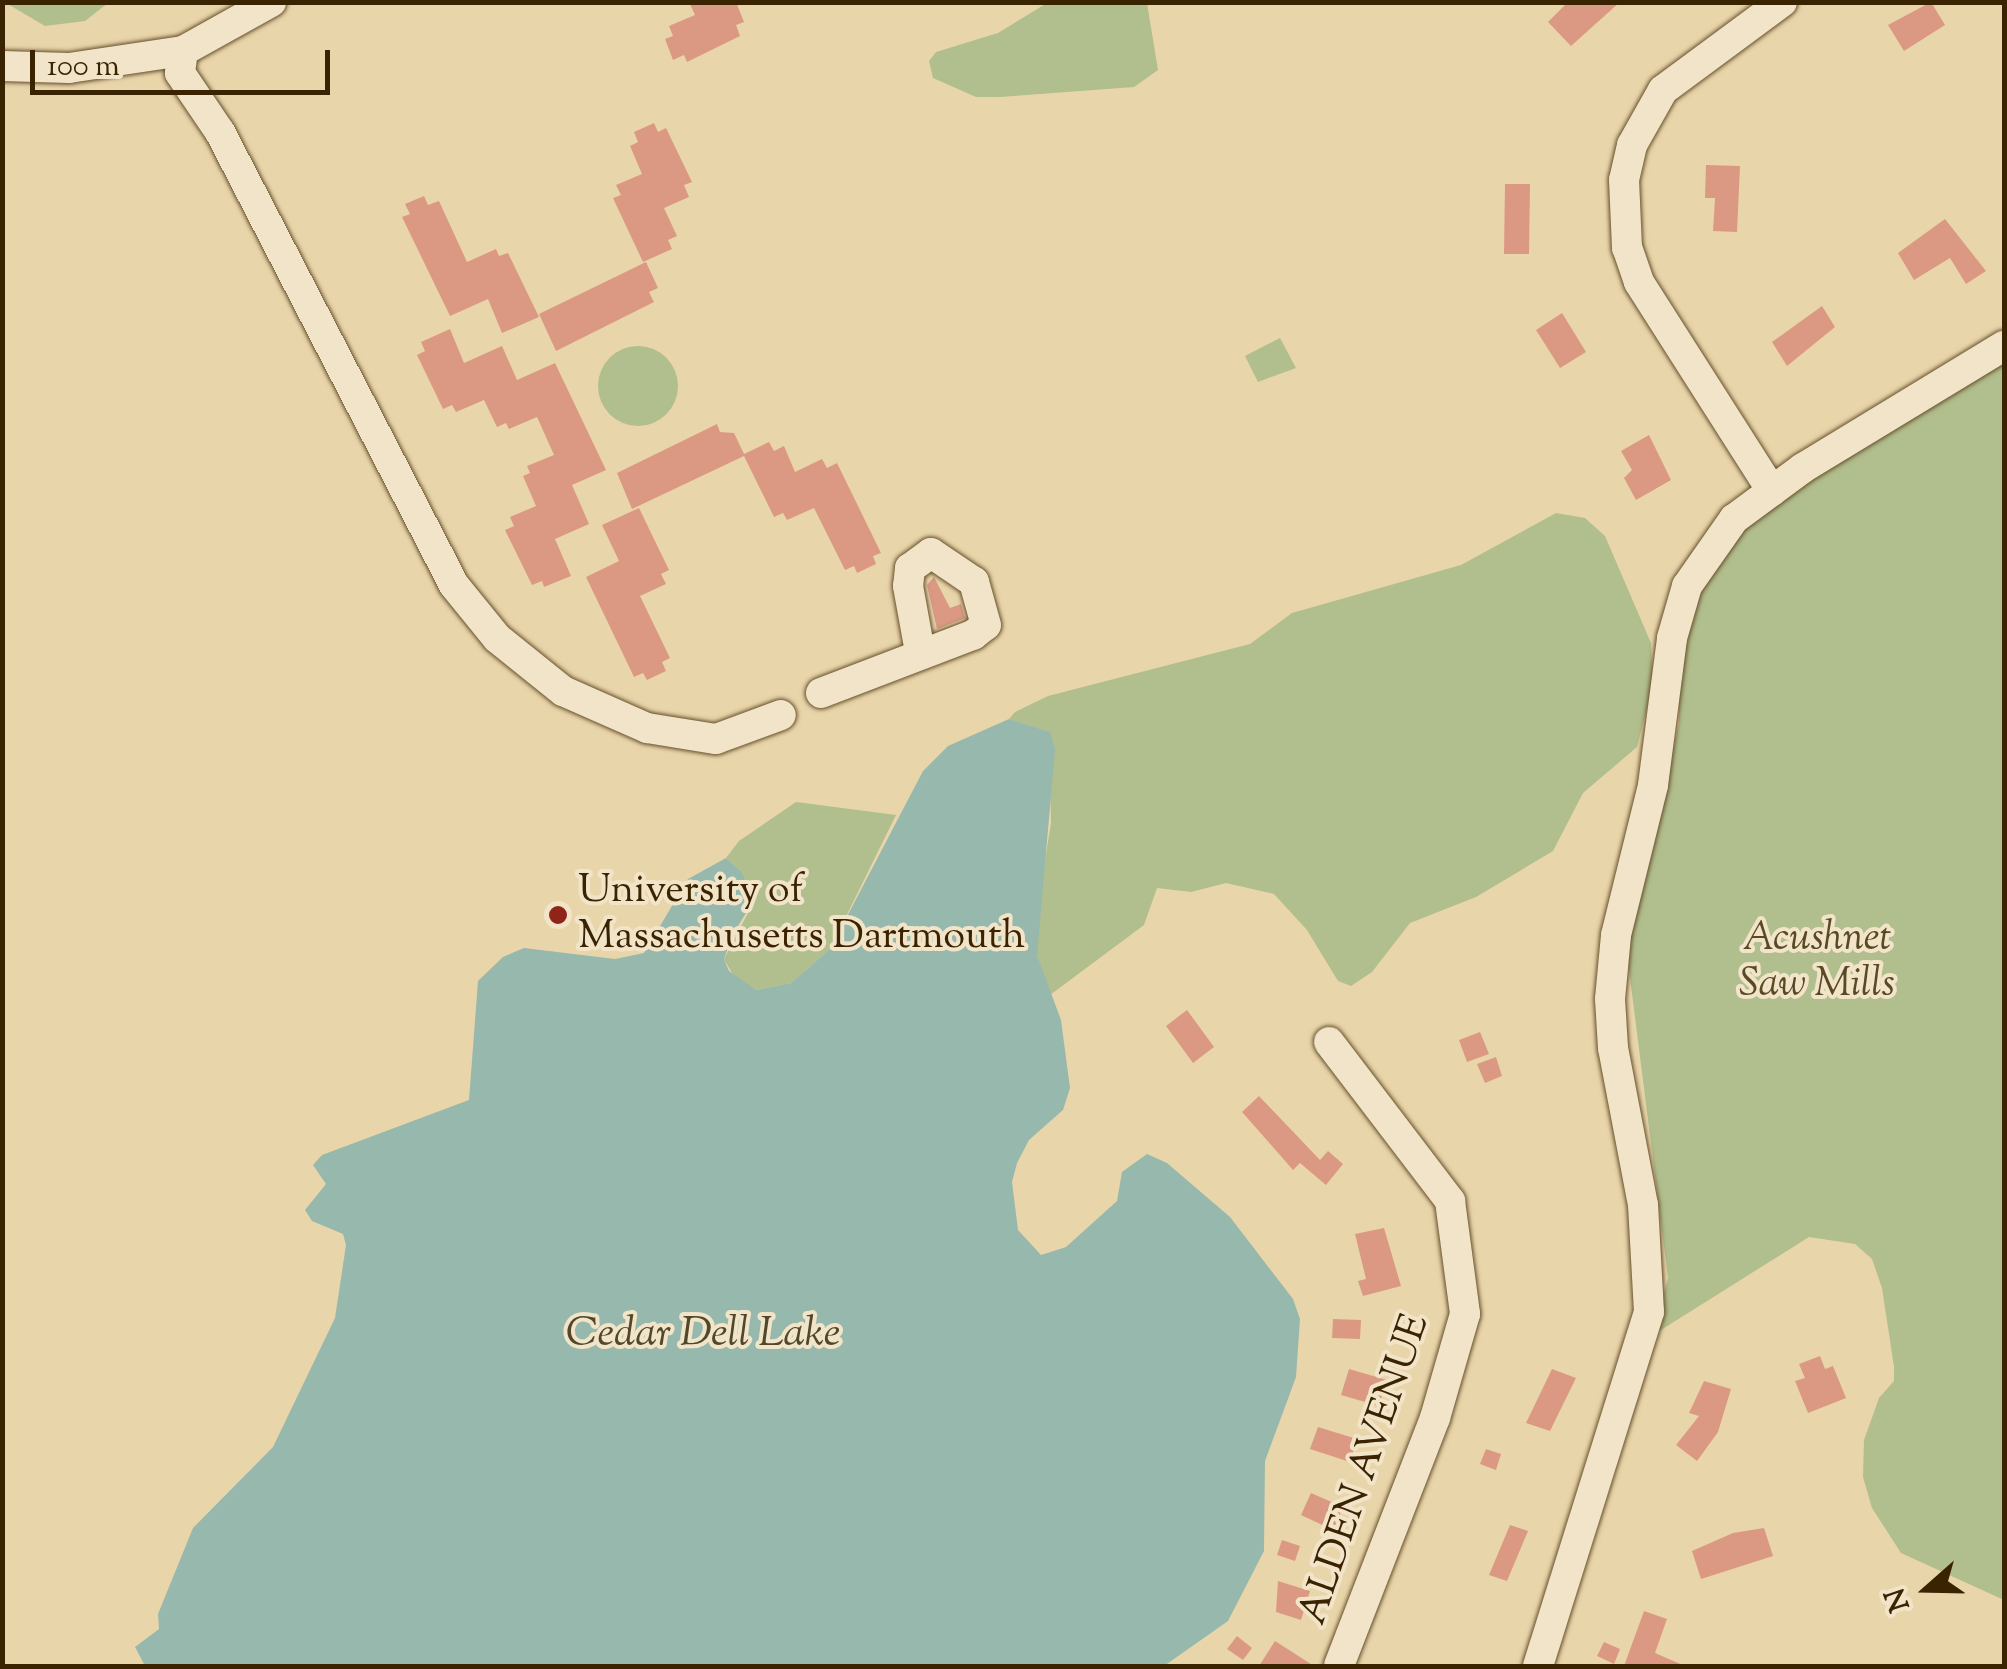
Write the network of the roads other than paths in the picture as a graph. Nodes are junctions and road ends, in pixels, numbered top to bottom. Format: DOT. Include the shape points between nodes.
graph roads {
  1 [pos="271,2"];
  2 [pos="1782,2"];
  3 [pos="181,62"];
  4 [pos="2,67"];
  5 [pos="2004,346"];
  6 [pos="1772,491"];
  7 [pos="920,652"];
  8 [pos="822,693"];
  9 [pos="780,715"];
  10 [pos="1329,1042"];
  11 [pos="1340,1666"];
  12 [pos="1538,1666"];
  1 -- 3 [label="street"];
  2 -- 6 [label="street" via="1663,90 1632,145 1624,180 1627,248 1638,282"];
  3 -- 4 [label="street" via="108,81"];
  3 -- 9 [label="street" via="454,585 497,638 562,691 647,728 716,739"];
  5 -- 6 [label="street"];
  6 -- 12 [label="street" via="1734,519 1687,586 1672,638 1653,784 1616,935 1610,999 1612,1048 1642,1204 1649,1312"];
  7 -- 8 [label="street"];
  10 -- 11 [label="street, ALDEN AVENUE" via="1450,1202 1464,1314 1435,1418"];
}
